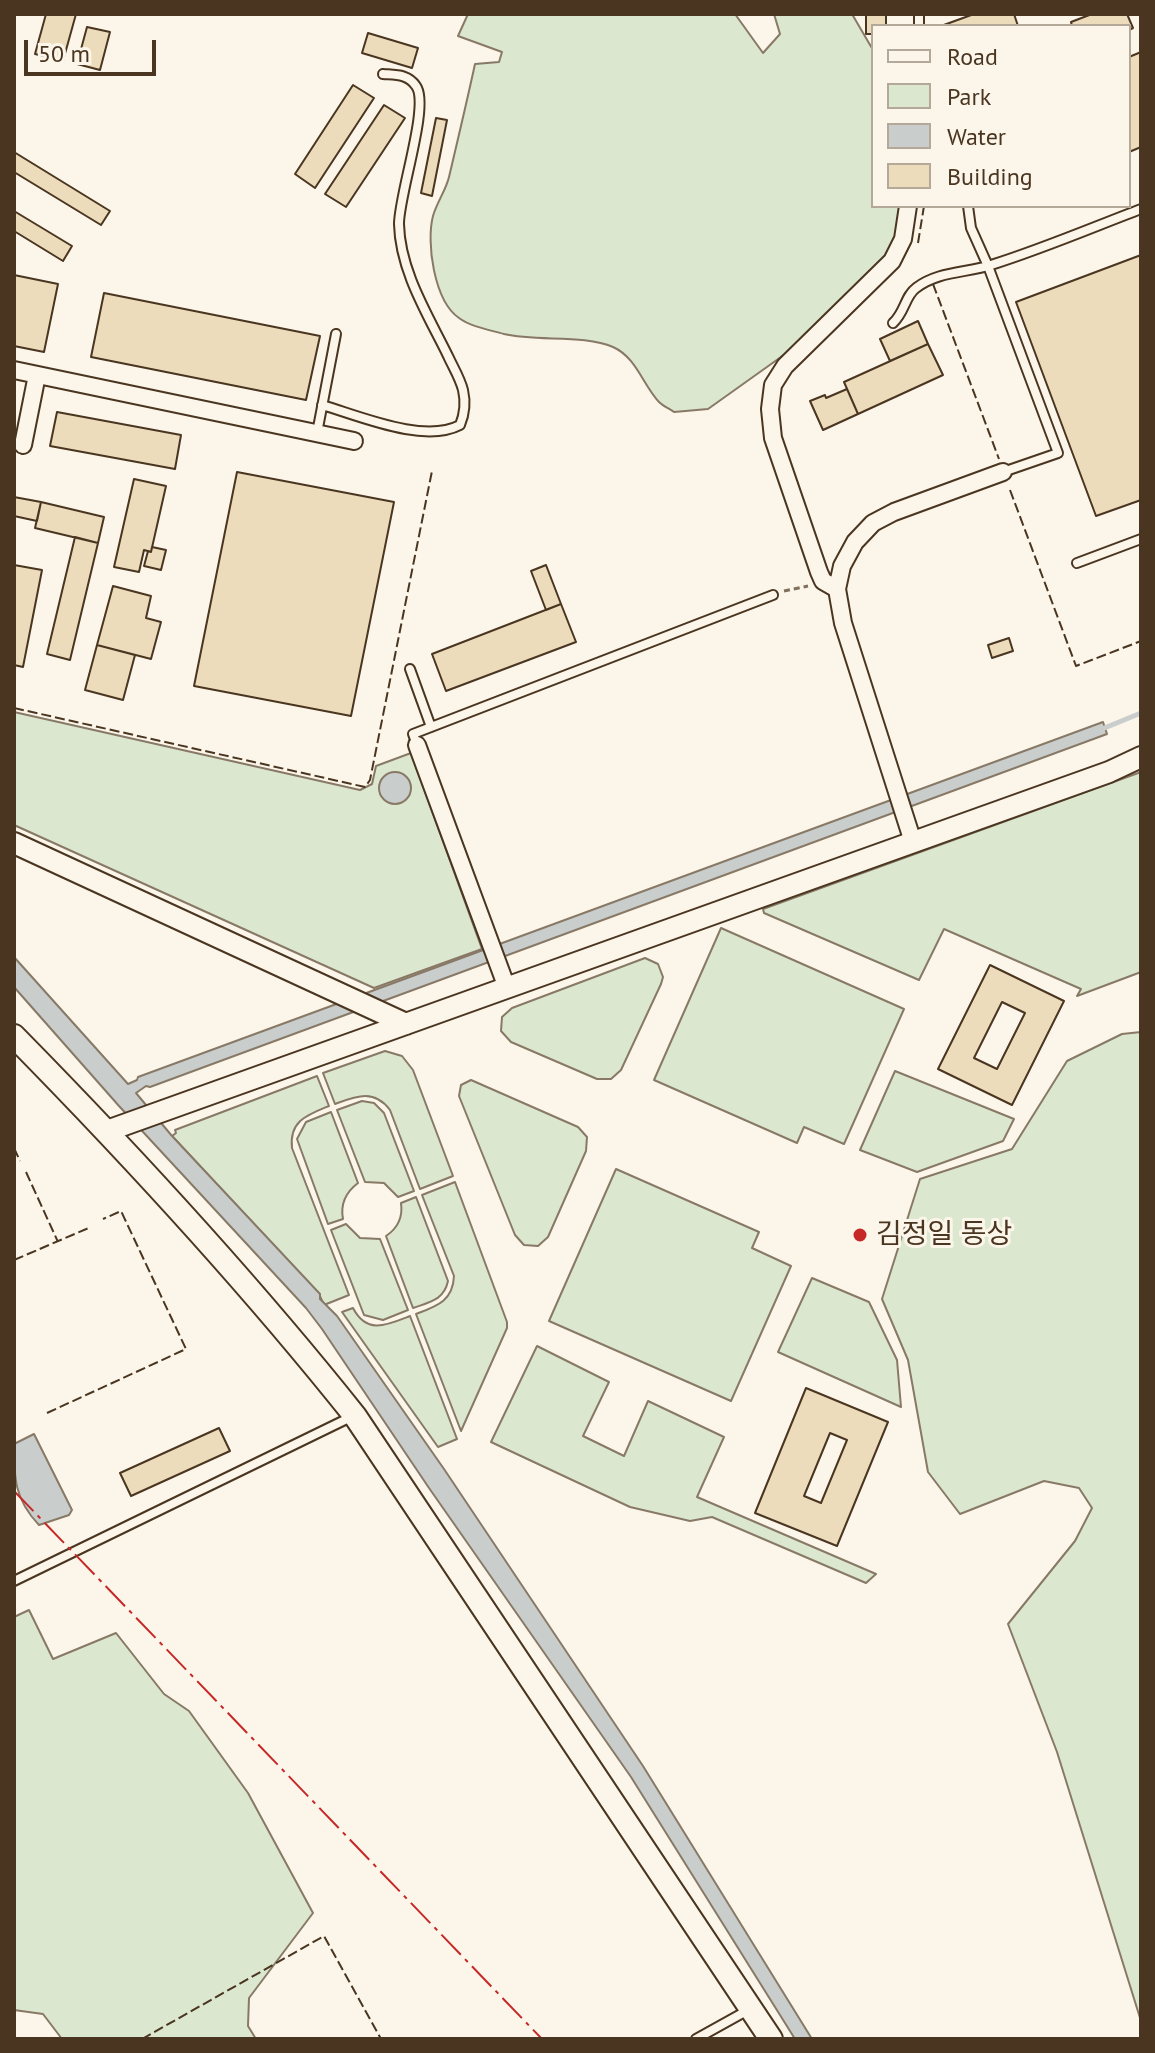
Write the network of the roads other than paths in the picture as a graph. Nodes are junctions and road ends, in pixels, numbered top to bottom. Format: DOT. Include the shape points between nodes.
graph roads {
  1 [pos="383,74"];
  2 [pos="908,208"];
  3 [pos="968,208"];
  4 [pos="1141,209"];
  5 [pos="988,266"];
  6 [pos="893,323"];
  7 [pos="336,334"];
  8 [pos="14,370"];
  9 [pos="37,375"];
  10 [pos="322,405"];
  11 [pos="317,433"];
  12 [pos="354,441"];
  13 [pos="23,445"];
  14 [pos="1003,472"];
  15 [pos="1141,539"];
  16 [pos="1077,563"];
  17 [pos="830,585"];
  18 [pos="773,595"];
  19 [pos="410,669"];
  20 [pos="431,727"];
  21 [pos="417,745"];
  22 [pos="1141,757"];
  23 [pos="913,842"];
  24 [pos="14,843"];
  25 [pos="507,988"];
  26 [pos="406,1024"];
  27 [pos="14,1036"];
  28 [pos="107,1131"];
  29 [pos="355,1416"];
  30 [pos="14,1581"];
  31 [pos="751,2009"];
  32 [pos="696,2039"];
  33 [pos="771,2039"];
  1 -- 10 [label="lane" via="405,76 418,88 420,118 399,223 404,259 463,387 466,406 460,425 431,433"];
  2 -- 17 [label="street" via="903,239 892,261 785,366 773,385 773,438"];
  3 -- 5 [label="lane"];
  4 -- 5 [label="lane"];
  5 -- 6 [label="lane" via="952,272 917,287"];
  5 -- 14 [label="lane" via="1058,453"];
  7 -- 10 [label="lane"];
  8 -- 9 [label="street"];
  9 -- 11 [label="street"];
  9 -- 13 [label="street"];
  10 -- 11 [label="lane"];
  11 -- 12 [label="street"];
  14 -- 17 [label="street" via="873,523"];
  15 -- 16 [label="lane"];
  17 -- 23 [label="street"];
  18 -- 20 [label="lane"];
  19 -- 20 [label="lane"];
  20 -- 21 [label="lane" via="413,734"];
  21 -- 25 [label="street"];
  22 -- 23 [label="street"];
  23 -- 25 [label="street"];
  24 -- 26 [label="street"];
  25 -- 26 [label="street"];
  26 -- 28 [label="street"];
  27 -- 28 [label="main road"];
  28 -- 29 [label="main road"];
  29 -- 30 [label="lane"];
  29 -- 31 [label="main road"];
  31 -- 32 [label="lane"];
  31 -- 33 [label="main road"];
}
